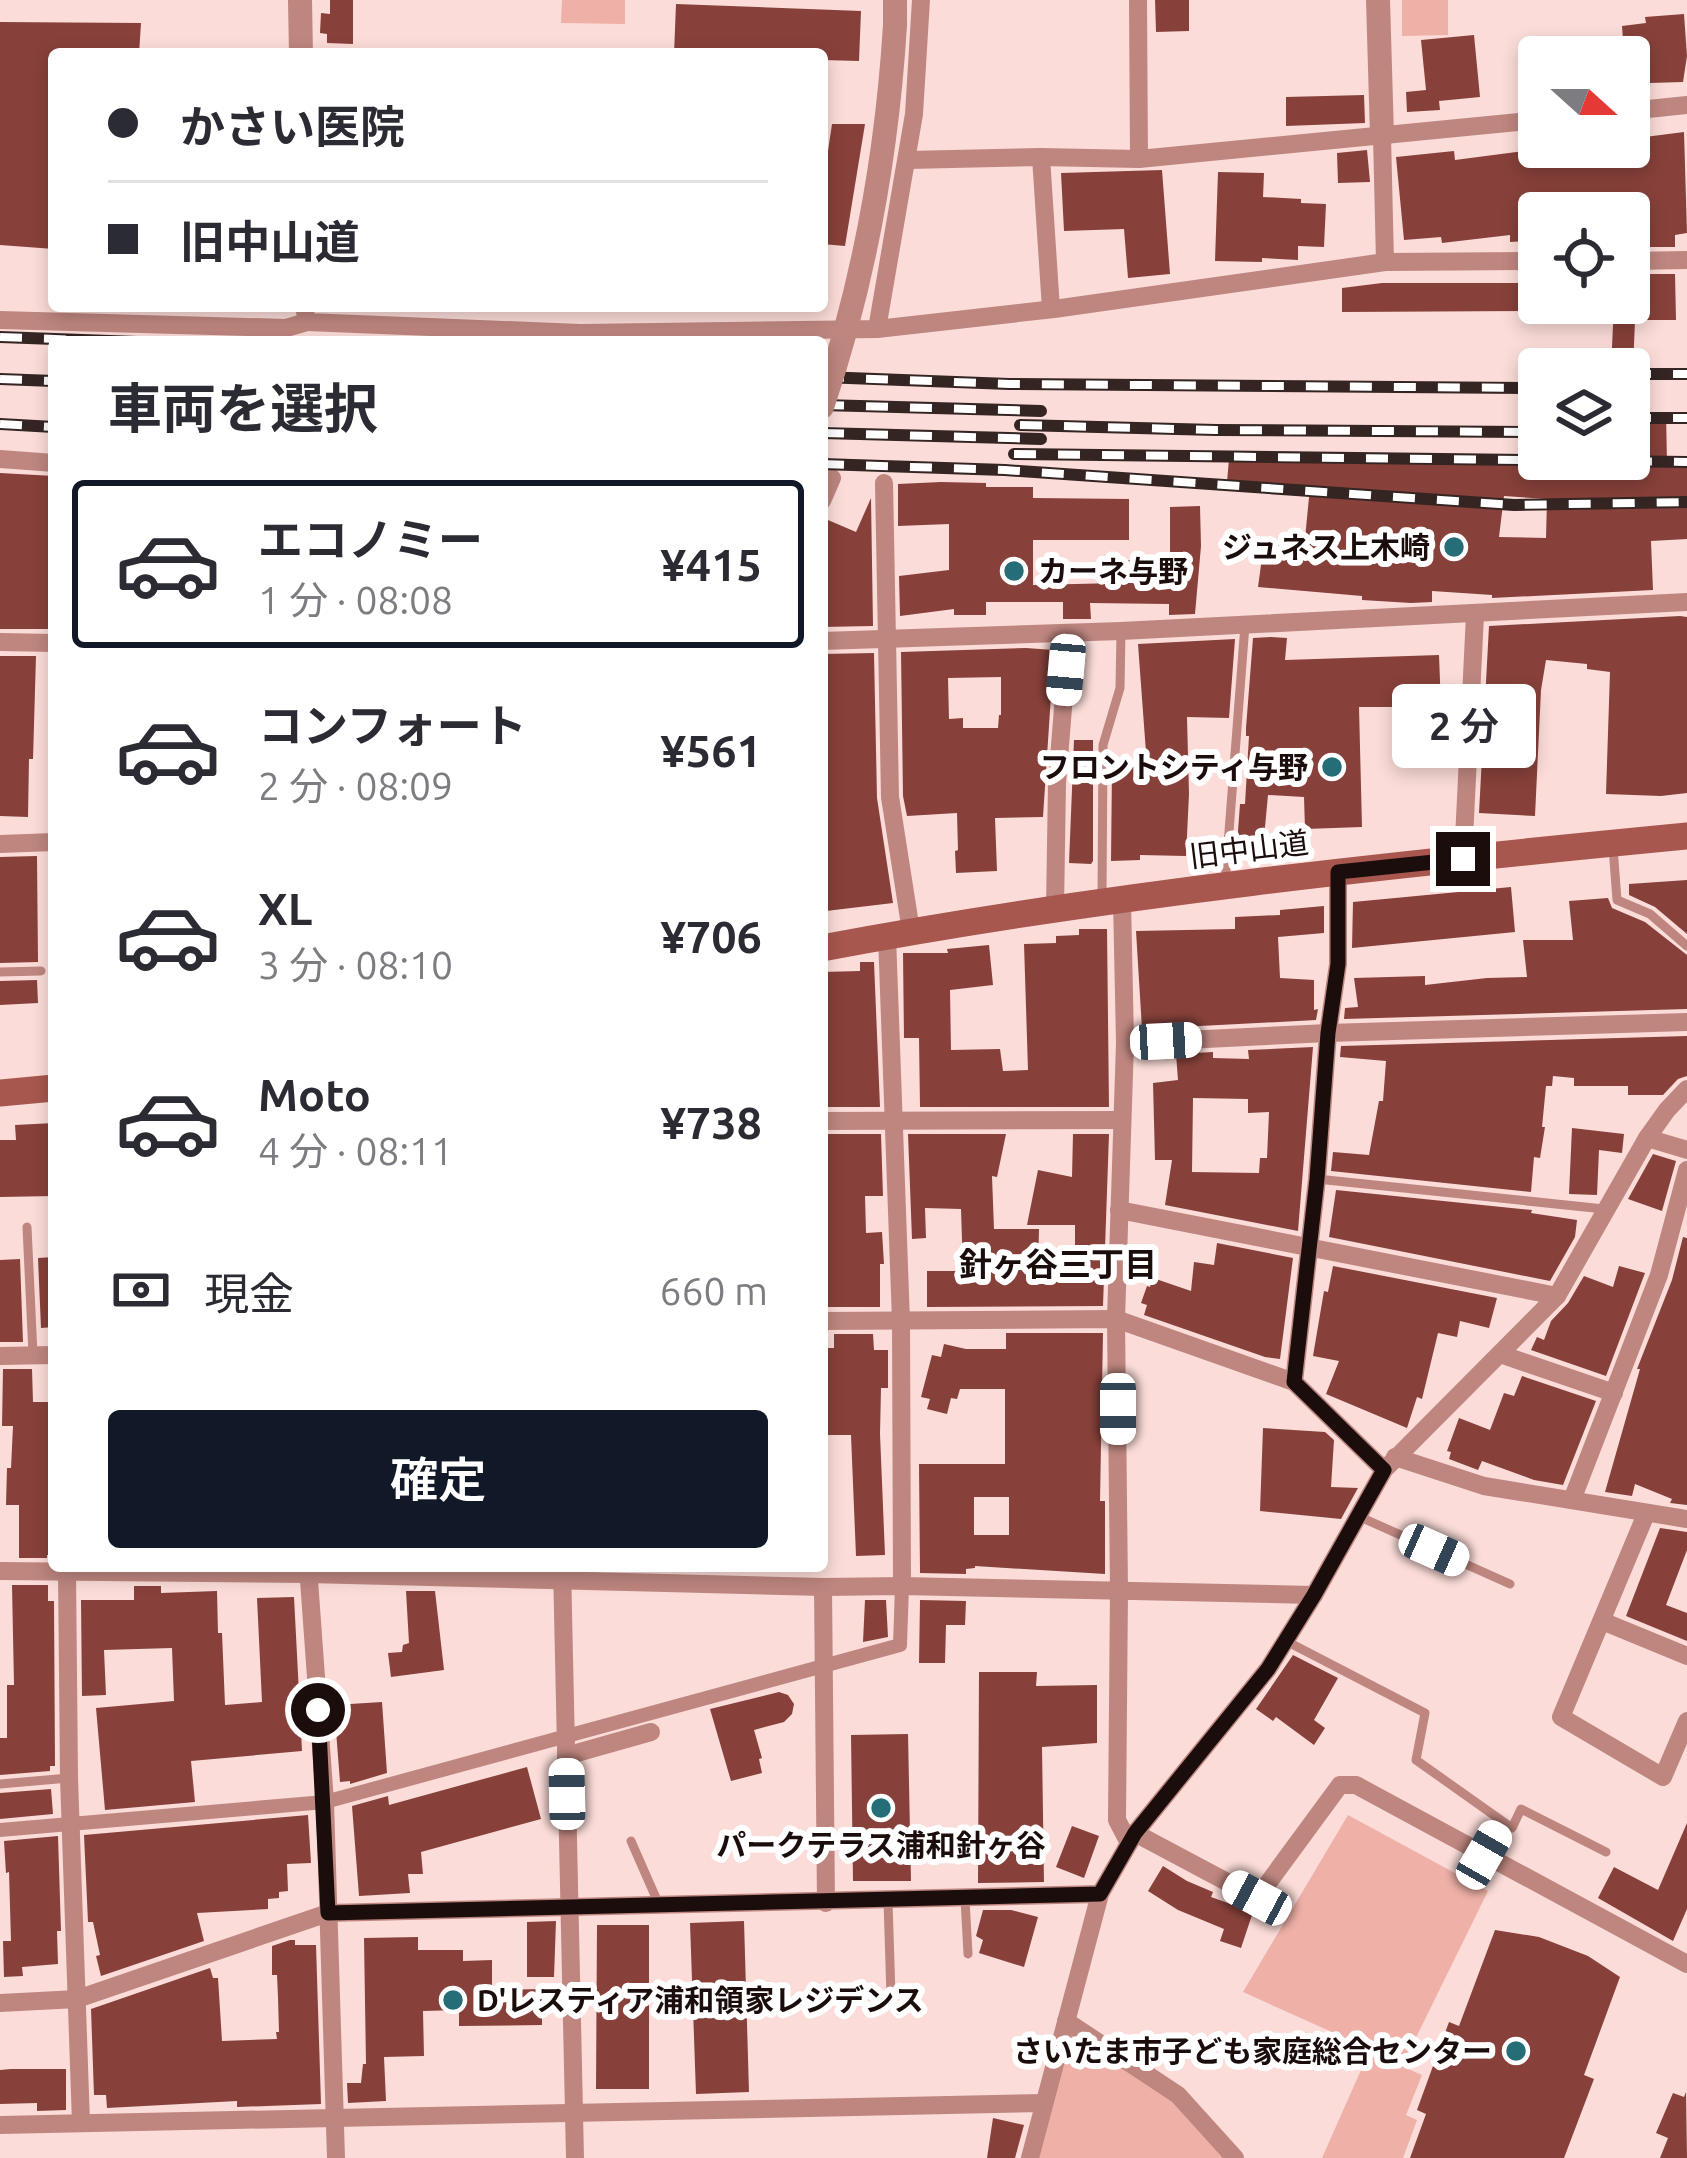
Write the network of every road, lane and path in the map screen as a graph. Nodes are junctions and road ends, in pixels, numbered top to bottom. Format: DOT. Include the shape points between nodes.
graph roads {
  1 [pos="300,0"];
  2 [pos="921,0"];
  3 [pos="1138,0"];
  4 [pos="1378,0"];
  5 [pos="895,12"];
  6 [pos="301,48"];
  7 [pos="1687,105"];
  8 [pos="1650,109"];
  9 [pos="1518,122"];
  10 [pos="1382,136"];
  11 [pos="1041,157"];
  12 [pos="1139,159"];
  13 [pos="908,160"];
  14 [pos="1687,260"];
  15 [pos="1518,261"];
  16 [pos="1650,261"];
  17 [pos="1385,262"];
  18 [pos="1051,309"];
  19 [pos="306,314"];
  20 [pos="0,320"];
  21 [pos="878,329"];
  22 [pos="828,387"];
  23 [pos="0,459"];
  24 [pos="48,463"];
  25 [pos="832,478"];
  26 [pos="884,483"];
  27 [pos="828,487"];
  28 [pos="1687,602"];
  29 [pos="1474,615"];
  30 [pos="1245,625"];
  31 [pos="1121,631"];
  32 [pos="1069,632"];
  33 [pos="885,640"];
  34 [pos="828,641"];
  35 [pos="0,642"];
  36 [pos="48,643"];
  37 [pos="1687,836"];
  38 [pos="48,842"];
  39 [pos="1613,843"];
  40 [pos="0,844"];
  41 [pos="1463,859"];
  42 [pos="1338,872"];
  43 [pos="1225,884"];
  44 [pos="1112,901"];
  45 [pos="1055,909"];
  46 [pos="899,934"];
  47 [pos="1687,946"];
  48 [pos="828,947"];
  49 [pos="41,971"];
  50 [pos="0,972"];
  51 [pos="1687,1022"];
  52 [pos="1328,1033"];
  53 [pos="1125,1043"];
  54 [pos="48,1089"];
  55 [pos="1687,1089"];
  56 [pos="0,1093"];
  57 [pos="894,1120"];
  58 [pos="1122,1120"];
  59 [pos="828,1121"];
  60 [pos="1647,1138"];
  61 [pos="1687,1150"];
  62 [pos="1687,1170"];
  63 [pos="1317,1179"];
  64 [pos="1609,1209"];
  65 [pos="1119,1210"];
  66 [pos="27,1227"];
  67 [pos="1309,1248"];
  68 [pos="1557,1296"];
  69 [pos="1116,1318"];
  70 [pos="901,1321"];
  71 [pos="828,1322"];
  72 [pos="1500,1354"];
  73 [pos="48,1355"];
  74 [pos="0,1356"];
  75 [pos="33,1356"];
  76 [pos="1294,1382"];
  77 [pos="1614,1393"];
  78 [pos="1389,1463"];
  79 [pos="1572,1500"];
  80 [pos="1646,1514"];
  81 [pos="1358,1516"];
  82 [pos="1687,1519"];
  83 [pos="48,1570"];
  84 [pos="0,1571"];
  85 [pos="76,1572"];
  86 [pos="308,1572"];
  87 [pos="484,1572"];
  88 [pos="562,1573"];
  89 [pos="1510,1584"];
  90 [pos="902,1586"];
  91 [pos="823,1587"];
  92 [pos="1119,1591"];
  93 [pos="1314,1595"];
  94 [pos="1602,1621"];
  95 [pos="1286,1640"];
  96 [pos="1687,1656"];
  97 [pos="824,1666"];
  98 [pos="1687,1721"];
  99 [pos="651,1732"];
  100 [pos="566,1746"];
  101 [pos="69,1778"];
  102 [pos="0,1784"];
  103 [pos="325,1802"];
  104 [pos="1503,1822"];
  105 [pos="71,1823"];
  106 [pos="0,1830"];
  107 [pos="1132,1838"];
  108 [pos="631,1840"];
  109 [pos="1606,1852"];
  110 [pos="1484,1855"];
  111 [pos="1100,1894"];
  112 [pos="965,1899"];
  113 [pos="888,1901"];
  114 [pos="826,1903"];
  115 [pos="661,1906"];
  116 [pos="569,1908"];
  117 [pos="328,1913"];
  118 [pos="968,1954"];
  119 [pos="1687,1964"];
  120 [pos="890,1996"];
  121 [pos="77,1999"];
  122 [pos="0,2003"];
  123 [pos="1066,2021"];
  124 [pos="1044,2103"];
  125 [pos="574,2114"];
  126 [pos="335,2118"];
  127 [pos="81,2123"];
  128 [pos="0,2126"];
  129 [pos="336,2158"];
  130 [pos="575,2158"];
  131 [pos="1030,2158"];
  132 [pos="1235,2158"];
  1 -- 6 [label="street"];
  2 -- 13 [label="street"];
  3 -- 12 [label="street"];
  4 -- 10 [label="street"];
  5 -- 22 [label="street, bridge" via="890,109 871,217"];
  7 -- 8 [label="street"];
  9 -- 10 [label="street"];
  10 -- 12 [label="street"];
  10 -- 17 [label="street"];
  11 -- 12 [label="street"];
  11 -- 13 [label="street"];
  11 -- 18 [label="street"];
  13 -- 21 [label="street"];
  14 -- 16 [label="street"];
  15 -- 17 [label="street"];
  17 -- 18 [label="street"];
  18 -- 21 [label="street"];
  19 -- 20 [label="street" via="286,328"];
  19 -- 21 [label="street" via="580,333"];
  23 -- 24 [label="street"];
  25 -- 27 [label="street"];
  26 -- 33 [label="street"];
  28 -- 29 [label="street"];
  29 -- 30 [label="street"];
  29 -- 41 [label="street"];
  30 -- 31 [label="street"];
  30 -- 43 [label="lane"];
  31 -- 32 [label="street"];
  31 -- 44 [label="lane" via="1120,688 1103,745"];
  32 -- 33 [label="street"];
  32 -- 45 [label="street"];
  33 -- 34 [label="street"];
  33 -- 46 [label="street"];
  35 -- 36 [label="street"];
  37 -- 39 [label="main road, 旧中山道"];
  38 -- 40 [label="street"];
  39 -- 41 [label="main road, 旧中山道"];
  39 -- 47 [label="lane" via="1617,900"];
  41 -- 42 [label="main road, 旧中山道"];
  42 -- 43 [label="main road, 旧中山道"];
  42 -- 52 [label="street"];
  43 -- 44 [label="main road, 旧中山道"];
  44 -- 45 [label="main road, 旧中山道"];
  44 -- 53 [label="street"];
  45 -- 46 [label="main road, 旧中山道"];
  46 -- 48 [label="main road, 旧中山道"];
  46 -- 57 [label="street"];
  49 -- 50 [label="lane"];
  51 -- 52 [label="street"];
  52 -- 53 [label="street"];
  52 -- 63 [label="street"];
  53 -- 58 [label="street"];
  54 -- 56 [label="main road"];
  55 -- 60 [label="street"];
  57 -- 58 [label="street"];
  57 -- 59 [label="street"];
  57 -- 70 [label="street"];
  58 -- 65 [label="street"];
  60 -- 61 [label="street"];
  60 -- 64 [label="street"];
  62 -- 77 [label="street" via="1660,1275"];
  63 -- 64 [label="lane"];
  63 -- 67 [label="street"];
  64 -- 68 [label="street"];
  65 -- 67 [label="street"];
  65 -- 69 [label="street"];
  66 -- 75 [label="lane"];
  67 -- 68 [label="street"];
  67 -- 76 [label="street"];
  68 -- 72 [label="street"];
  69 -- 70 [label="street"];
  69 -- 76 [label="street"];
  69 -- 92 [label="street"];
  70 -- 71 [label="street"];
  70 -- 90 [label="street"];
  72 -- 77 [label="street"];
  72 -- 78 [label="street"];
  73 -- 75 [label="street"];
  74 -- 75 [label="street"];
  76 -- 78 [label="street"];
  77 -- 79 [label="street"];
  78 -- 79 [label="street"];
  78 -- 81 [label="street"];
  79 -- 80 [label="street"];
  80 -- 82 [label="street"];
  80 -- 94 [label="street"];
  81 -- 89 [label="lane"];
  81 -- 93 [label="street"];
  83 -- 84 [label="street"];
  85 -- 101 [label="street"];
  86 -- 103 [label="street"];
  87 -- 88 [label="street"];
  88 -- 91 [label="street"];
  88 -- 100 [label="street"];
  90 -- 91 [label="street"];
  90 -- 92 [label="street"];
  90 -- 97 [label="street" via="900,1645"];
  91 -- 97 [label="street"];
  92 -- 93 [label="street"];
  92 -- 107 [label="street" via="1117,1820"];
  93 -- 95 [label="street"];
  94 -- 96 [label="street"];
  94 -- 98 [label="street" via="1561,1718 1663,1777"];
  95 -- 104 [label="lane" via="1425,1713 1416,1760"];
  95 -- 107 [label="street"];
  97 -- 100 [label="street"];
  97 -- 114 [label="street"];
  99 -- 100 [label="street"];
  100 -- 103 [label="street"];
  100 -- 116 [label="street"];
  101 -- 102 [label="lane"];
  101 -- 105 [label="street"];
  103 -- 105 [label="street"];
  103 -- 117 [label="street"];
  104 -- 109 [label="lane" via="1512,1828 1521,1809"];
  104 -- 110 [label="lane"];
  105 -- 106 [label="street"];
  105 -- 121 [label="street"];
  107 -- 110 [label="street" via="1257,1898 1340,1785 1356,1785"];
  107 -- 111 [label="street"];
  108 -- 115 [label="lane"];
  110 -- 119 [label="street"];
  111 -- 112 [label="street"];
  111 -- 123 [label="street"];
  112 -- 113 [label="street"];
  112 -- 118 [label="lane"];
  113 -- 114 [label="street"];
  113 -- 120 [label="lane"];
  114 -- 115 [label="street"];
  115 -- 116 [label="street"];
  116 -- 117 [label="street"];
  116 -- 125 [label="street"];
  117 -- 121 [label="street"];
  117 -- 126 [label="street"];
  121 -- 122 [label="street"];
  121 -- 127 [label="street"];
  123 -- 124 [label="street"];
  123 -- 132 [label="street" via="1178,2095"];
  124 -- 125 [label="street"];
  124 -- 131 [label="street"];
  125 -- 126 [label="street"];
  125 -- 130 [label="street"];
  126 -- 127 [label="street"];
  126 -- 129 [label="street"];
  127 -- 128 [label="street"];
}
